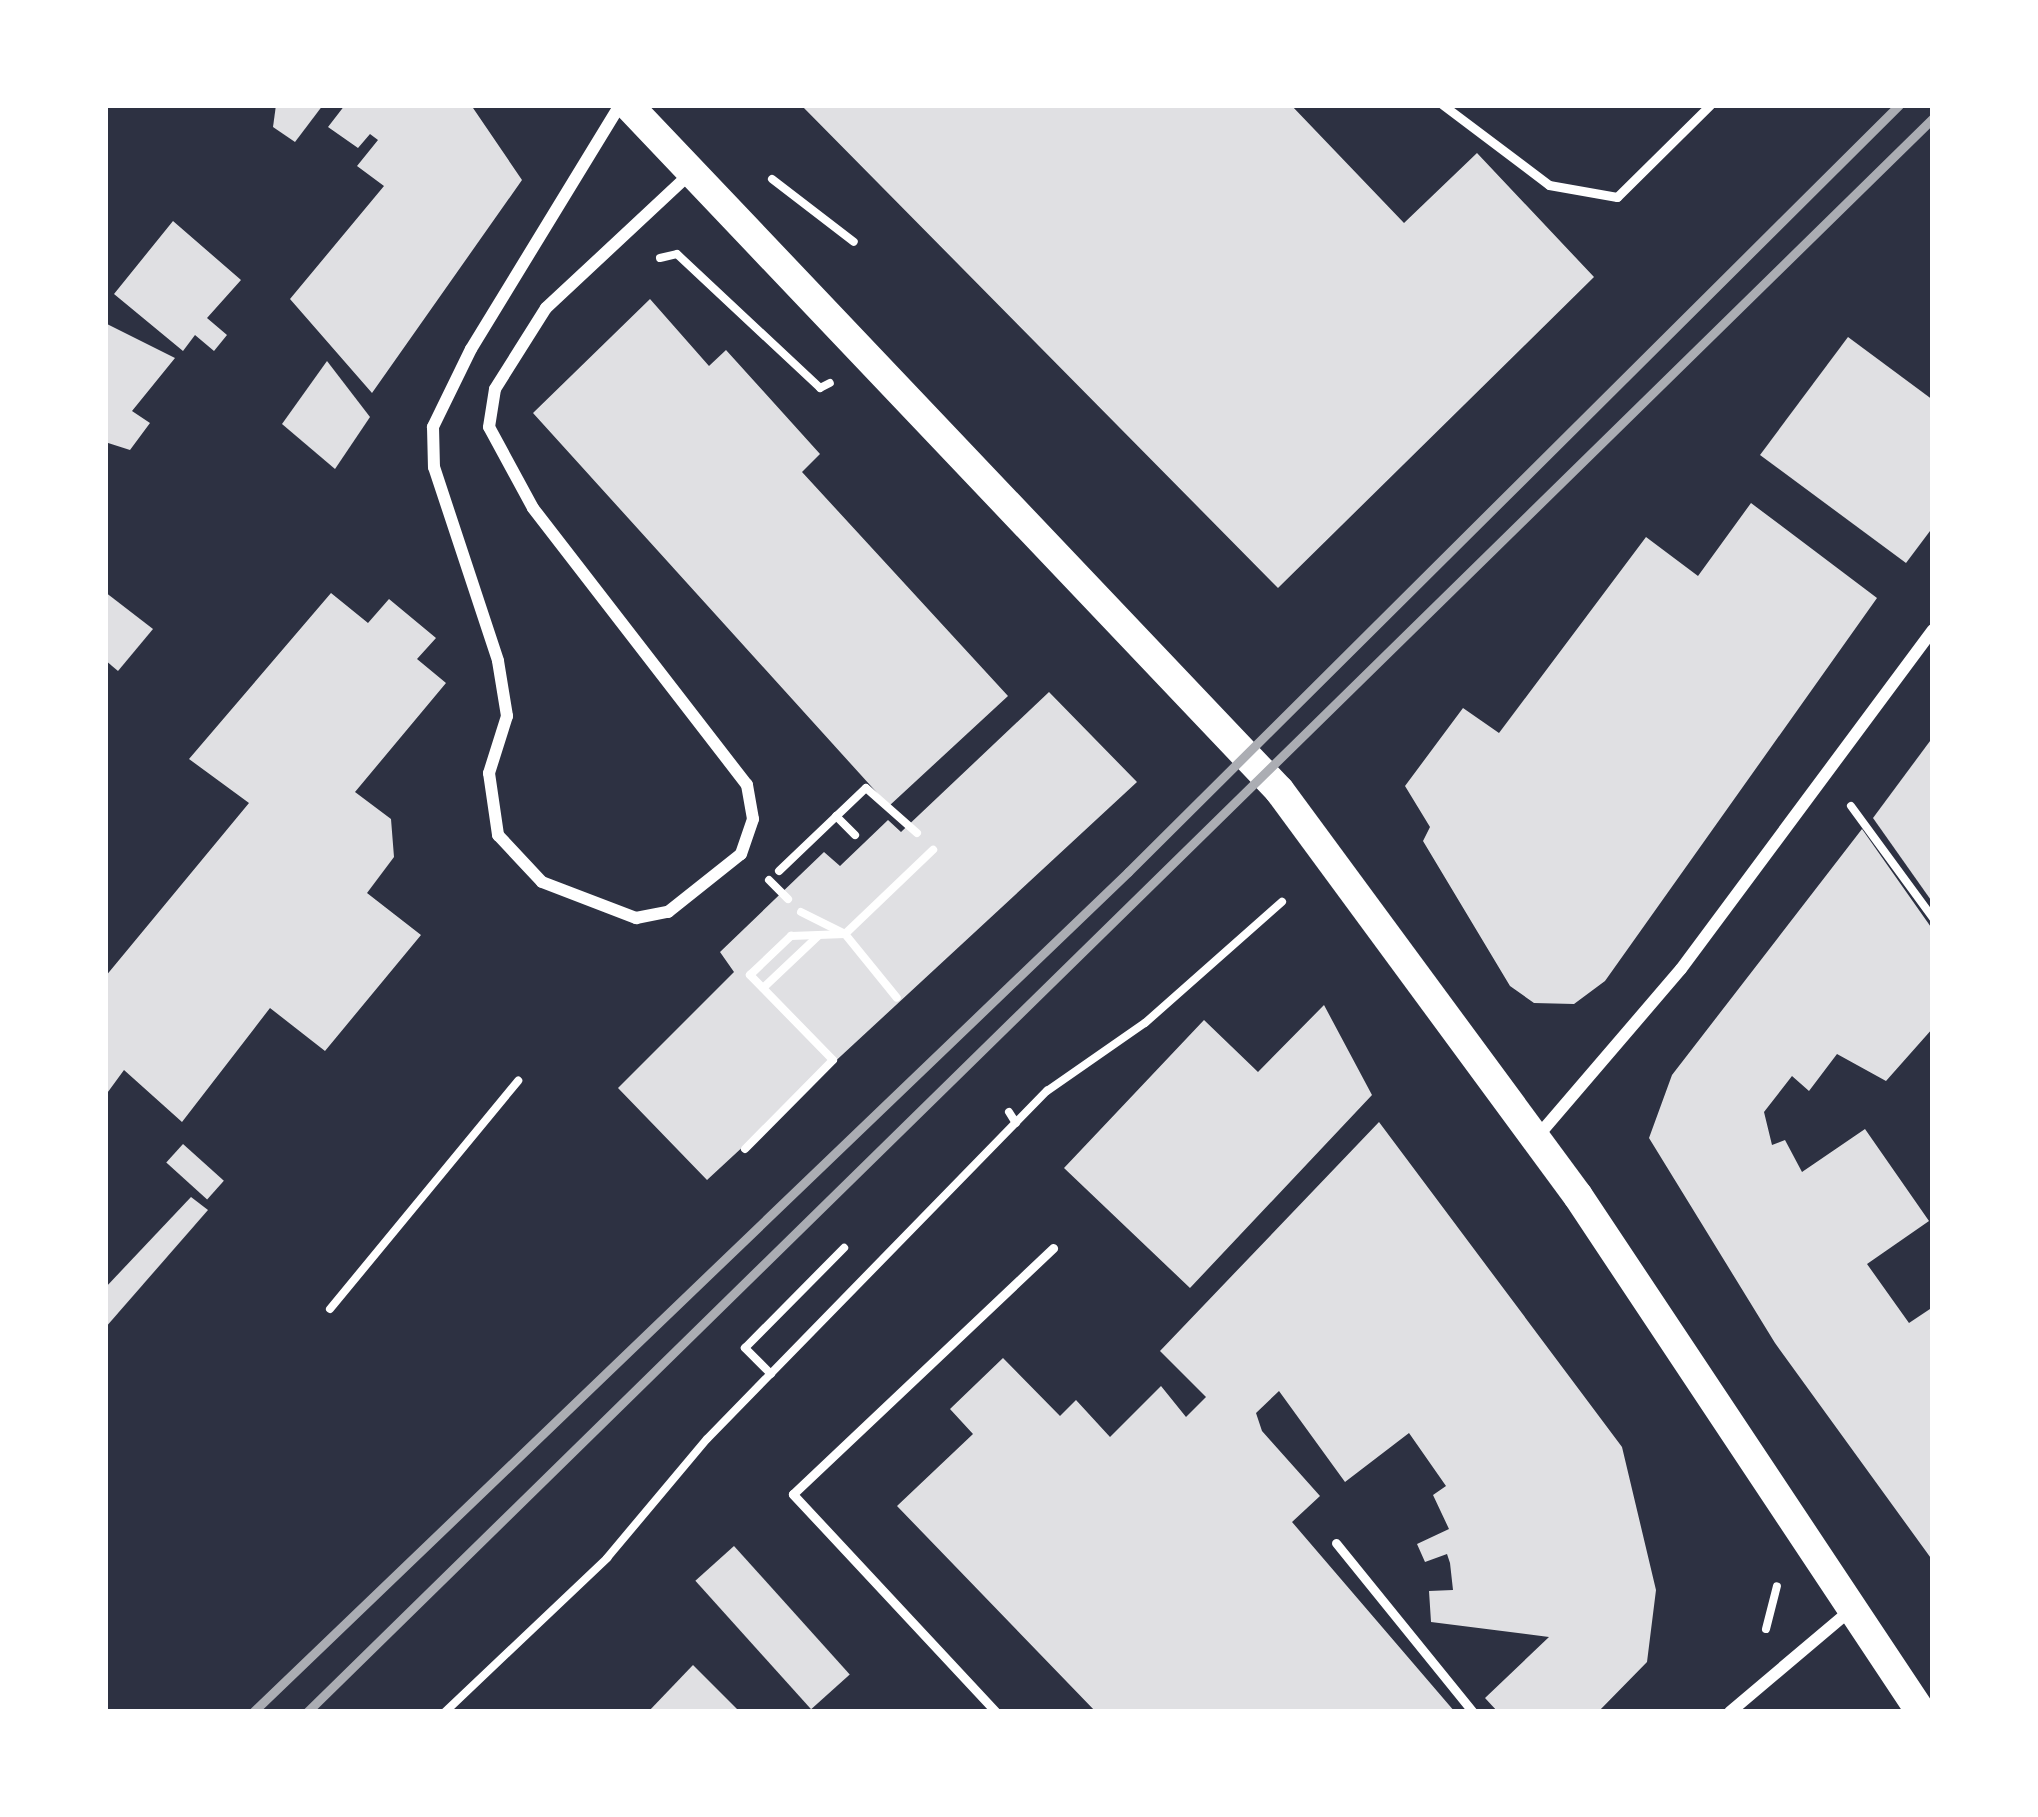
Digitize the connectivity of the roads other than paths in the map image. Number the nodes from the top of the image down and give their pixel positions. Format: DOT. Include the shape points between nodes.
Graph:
graph roads {
  1 [pos="624,105"];
  2 [pos="1444,105"];
  3 [pos="1710,105"];
  4 [pos="692,172"];
  5 [pos="1933,629"];
  6 [pos="1536,1138"];
  7 [pos="1053,1248"];
  8 [pos="1336,1543"];
  9 [pos="1853,1608"];
  10 [pos="996,1712"];
  11 [pos="1473,1712"];
  12 [pos="1730,1712"];
  13 [pos="1921,1712"];
  1 -- 4 [label="main road"];
  1 -- 4 [label="street" via="471,349 434,427 434,467 498,662 507,716 489,773 498,835 542,882 636,918 668,912 741,854 753,819 747,785 533,508 489,427 521,342 620,234"];
  2 -- 3 [label="lane" via="1549,185 1617,197"];
  4 -- 6 [label="main road" via="1279,790"];
  5 -- 6 [label="street" via="1681,969"];
  6 -- 9 [label="main road"];
  7 -- 10 [label="lane" via="793,1494"];
  8 -- 11 [label="lane"];
  9 -- 12 [label="street"];
  9 -- 13 [label="main road"];
}
